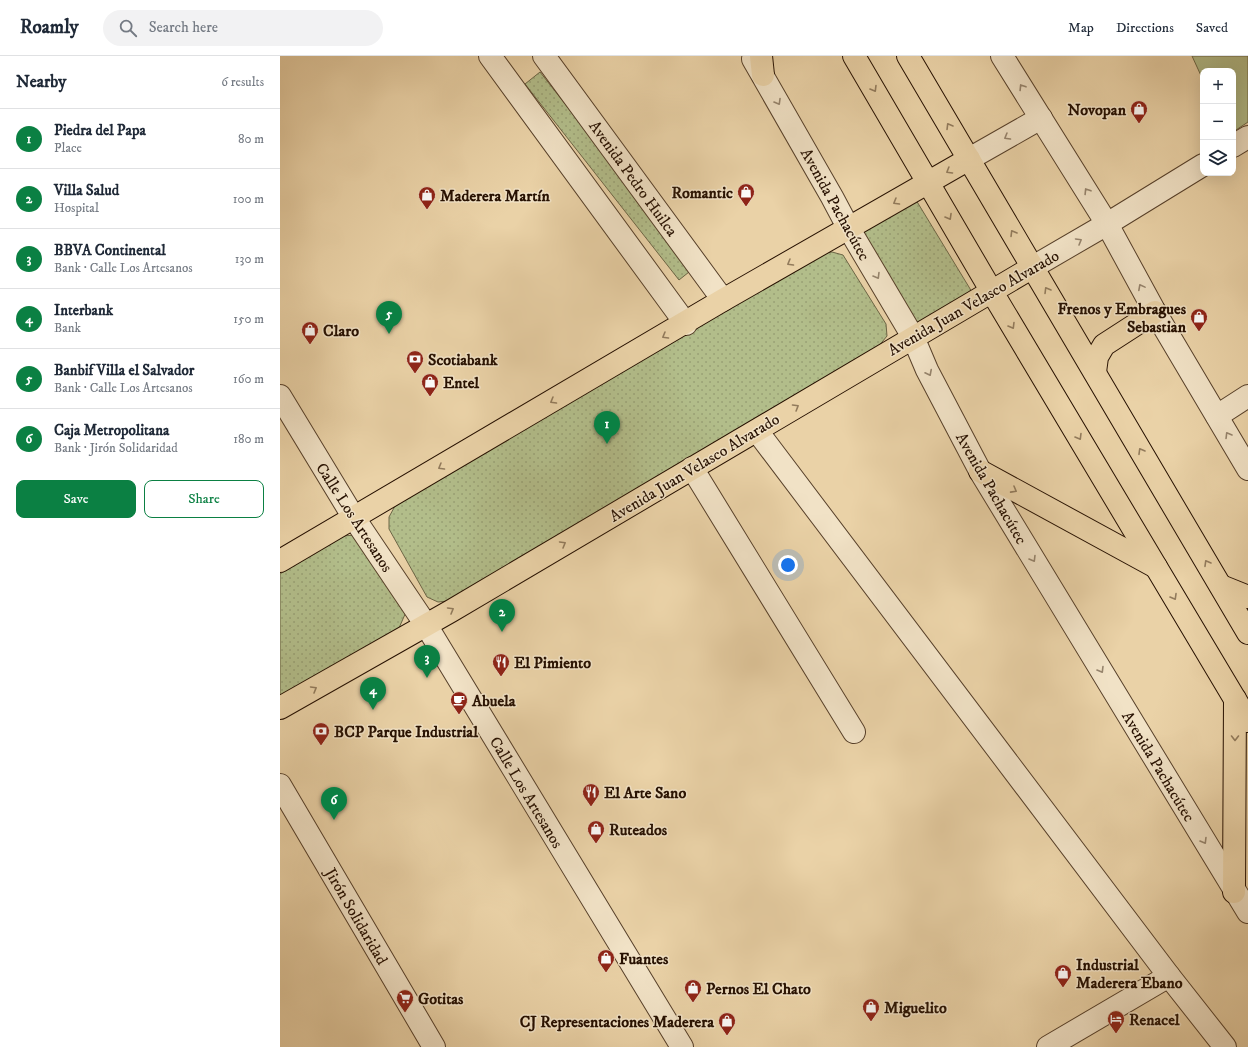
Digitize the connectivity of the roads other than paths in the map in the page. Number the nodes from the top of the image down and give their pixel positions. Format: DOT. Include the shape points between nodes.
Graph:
graph roads {
  1 [pos="490,56"];
  2 [pos="544,56"];
  3 [pos="751,56"];
  4 [pos="854,56"];
  5 [pos="908,56"];
  6 [pos="1002,56"];
  7 [pos="762,65"];
  8 [pos="1041,118"];
  9 [pos="1248,137"];
  10 [pos="1236,144"];
  11 [pos="969,159"];
  12 [pos="1200,167"];
  13 [pos="930,183"];
  14 [pos="1107,224"];
  15 [pos="849,229"];
  16 [pos="1033,267"];
  17 [pos="992,292"];
  18 [pos="724,300"];
  19 [pos="1155,312"];
  20 [pos="686,324"];
  21 [pos="913,337"];
  22 [pos="1095,372"];
  23 [pos="280,396"];
  24 [pos="1248,396"];
  25 [pos="1217,416"];
  26 [pos="757,430"];
  27 [pos="692,468"];
  28 [pos="1248,469"];
  29 [pos="980,471"];
  30 [pos="354,518"];
  31 [pos="280,561"];
  32 [pos="1157,567"];
  33 [pos="1221,586"];
  34 [pos="1248,598"];
  35 [pos="426,625"];
  36 [pos="1248,633"];
  37 [pos="1235,700"];
  38 [pos="280,708"];
  39 [pos="1248,721"];
  40 [pos="854,732"];
  41 [pos="280,786"];
  42 [pos="1234,892"];
  43 [pos="1248,912"];
  44 [pos="1169,976"];
  45 [pos="434,1047"];
  46 [pos="682,1047"];
  47 [pos="1048,1047"];
  48 [pos="1225,1047"];
  1 -- 20 [label="street"];
  2 -- 18 [label="street, Avenida Pedro Huilca"];
  3 -- 7 [label="street, Avenida Pachacútec"];
  4 -- 13 [label="main road, one-way"];
  11 -- 5 [label="main road, one-way"];
  8 -- 6 [label="street, one-way"];
  7 -- 15 [label="street, Avenida Pachacútec, one-way"];
  8 -- 11 [label="street, one-way"];
  14 -- 8 [label="street, one-way"];
  9 -- 10 [label="street"];
  11 -- 13 [label="main road, one-way"];
  16 -- 11 [label="main road, one-way"];
  12 -- 14 [label="street, Avenida Juan Velasco Alvarado"];
  13 -- 15 [label="main road, one-way"];
  13 -- 17 [label="main road, one-way"];
  16 -- 14 [label="street, Avenida Juan Velasco Alvarado, one-way"];
  19 -- 14 [label="street, one-way"];
  15 -- 18 [label="main road, one-way"];
  15 -- 21 [label="street, Avenida Pachacútec, one-way"];
  16 -- 17 [label="main road, Avenida Juan Velasco Alvarado"];
  22 -- 16 [label="main road, one-way"];
  17 -- 21 [label="main road, Avenida Juan Velasco Alvarado"];
  17 -- 32 [label="main road, one-way"];
  18 -- 20 [label="main road"];
  19 -- 22 [label="main road" via="1104,345 1097,357"];
  19 -- 25 [label="street"];
  20 -- 30 [label="main road, one-way"];
  26 -- 21 [label="main road, Avenida Juan Velasco Alvarado, one-way"];
  21 -- 29 [label="street, Avenida Pachacútec, one-way" via="927,370"];
  33 -- 22 [label="main road, one-way"];
  23 -- 30 [label="street, Calle Los Artesanos"];
  24 -- 25 [label="street"];
  28 -- 25 [label="street, one-way"];
  26 -- 27 [label="main road, Avenida Juan Velasco Alvarado"];
  26 -- 44 [label="street"];
  35 -- 27 [label="main road, Avenida Juan Velasco Alvarado, one-way"];
  27 -- 40 [label="street"];
  29 -- 32 [label="main road, one-way"];
  29 -- 42 [label="street, Avenida Pachacútec, one-way"];
  30 -- 31 [label="main road"];
  30 -- 35 [label="street, Calle Los Artesanos"];
  32 -- 37 [label="main road, one-way"];
  33 -- 34 [label="main road"];
  33 -- 36 [label="main road"];
  38 -- 35 [label="main road, Avenida Juan Velasco Alvarado, one-way"];
  35 -- 46 [label="street, Calle Los Artesanos"];
  37 -- 39 [label="main road"];
  37 -- 42 [label="main road, one-way"];
  41 -- 45 [label="street, Jirón Solidaridad"];
  42 -- 43 [label="street, Avenida Pachacútec"];
  44 -- 47 [label="street"];
  44 -- 48 [label="street"];
}
